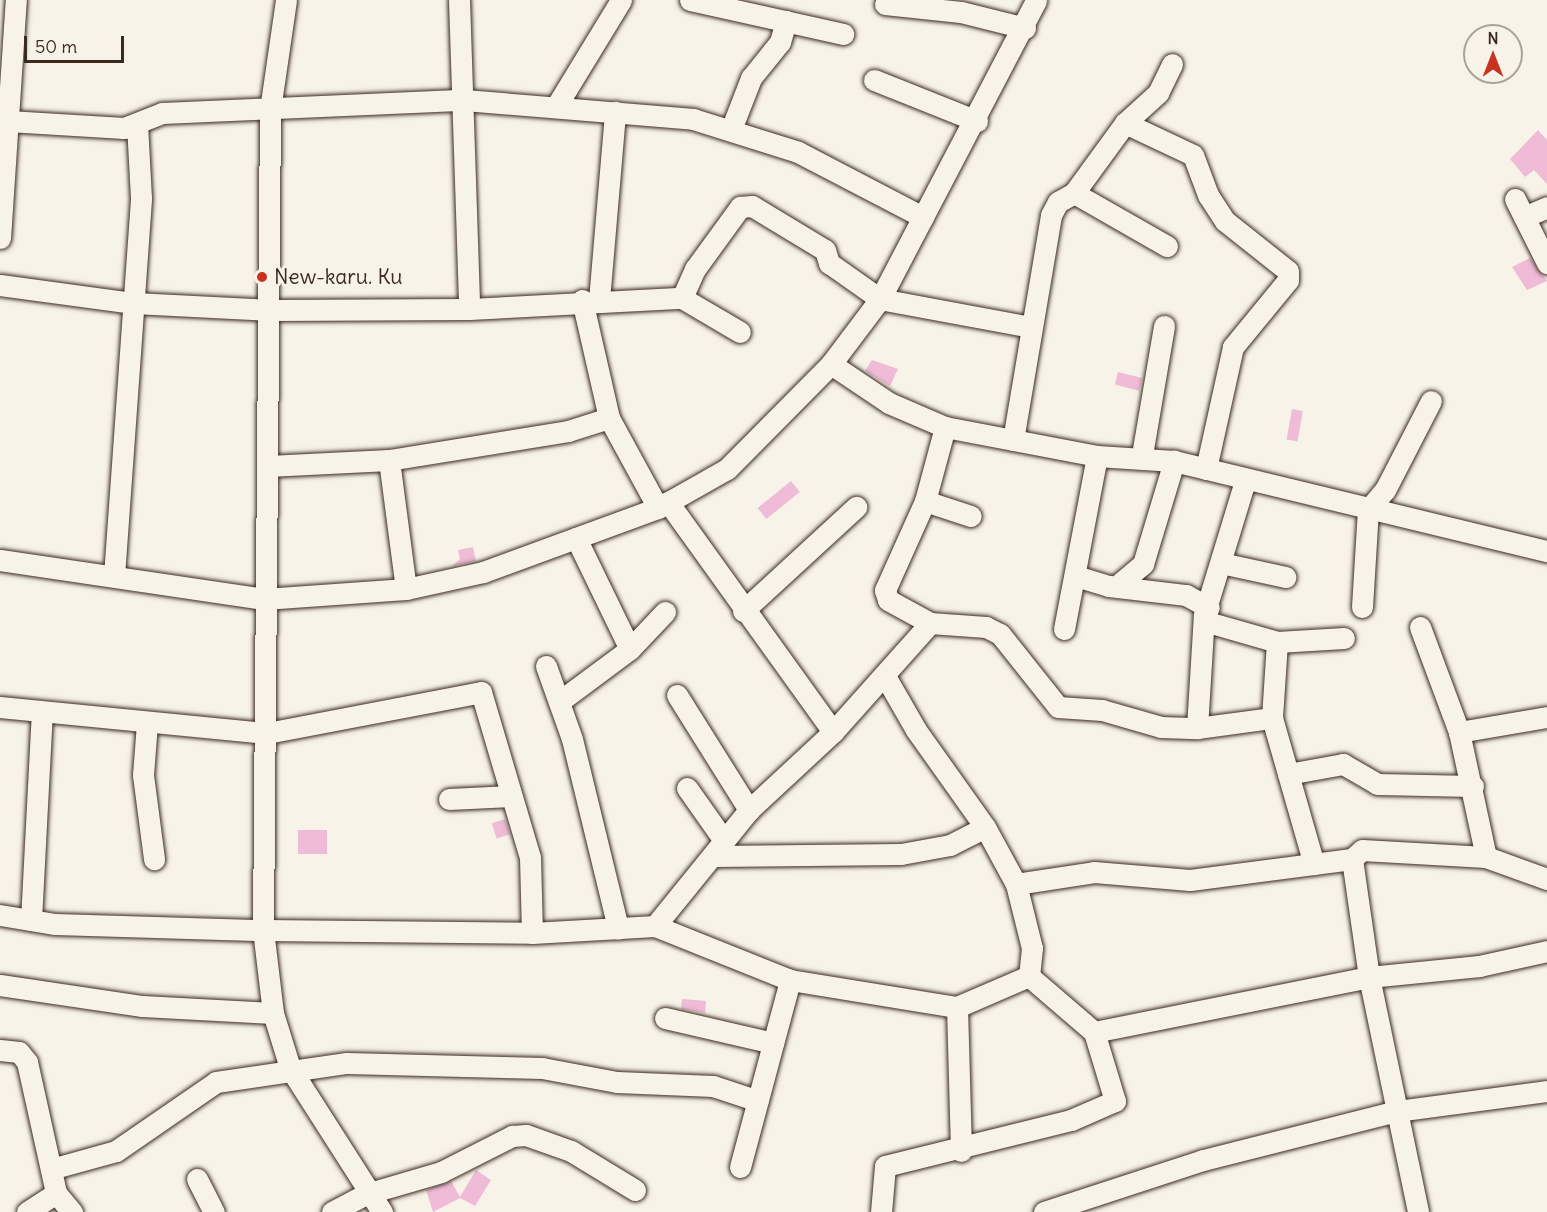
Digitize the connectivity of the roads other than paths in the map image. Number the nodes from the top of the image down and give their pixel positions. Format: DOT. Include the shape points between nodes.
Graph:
graph roads {
  1 [pos="16,0"];
  2 [pos="286,0"];
  3 [pos="459,0"];
  4 [pos="621,0"];
  5 [pos="690,0"];
  6 [pos="1036,0"];
  7 [pos="885,4"];
  8 [pos="786,21"];
  9 [pos="1024,28"];
  10 [pos="843,34"];
  11 [pos="7,43"];
  12 [pos="1172,64"];
  13 [pos="874,80"];
  14 [pos="464,100"];
  15 [pos="557,105"];
  16 [pos="270,110"];
  17 [pos="615,112"];
  18 [pos="8,121"];
  19 [pos="977,121"];
  20 [pos="137,123"];
  21 [pos="1125,123"];
  22 [pos="732,128"];
  23 [pos="2,178"];
  24 [pos="1074,192"];
  25 [pos="1547,207"];
  26 [pos="923,217"];
  27 [pos="0,238"];
  28 [pos="1167,246"];
  29 [pos="1547,263"];
  30 [pos="0,285"];
  31 [pos="682,298"];
  32 [pos="880,299"];
  33 [pos="591,300"];
  34 [pos="134,303"];
  35 [pos="469,309"];
  36 [pos="272,310"];
  37 [pos="1164,326"];
  38 [pos="1031,327"];
  39 [pos="740,332"];
  40 [pos="831,364"];
  41 [pos="1431,401"];
  42 [pos="609,418"];
  43 [pos="945,427"];
  44 [pos="1013,440"];
  45 [pos="1142,455"];
  46 [pos="1097,456"];
  47 [pos="389,460"];
  48 [pos="1174,461"];
  49 [pos="268,466"];
  50 [pos="1206,469"];
  51 [pos="1245,481"];
  52 [pos="925,501"];
  53 [pos="663,505"];
  54 [pos="856,507"];
  55 [pos="1368,510"];
  56 [pos="971,516"];
  57 [pos="576,538"];
  58 [pos="1547,551"];
  59 [pos="0,560"];
  60 [pos="1221,563"];
  61 [pos="114,576"];
  62 [pos="1076,576"];
  63 [pos="1286,577"];
  64 [pos="1130,582"];
  65 [pos="406,589"];
  66 [pos="264,598"];
  67 [pos="1362,607"];
  68 [pos="665,612"];
  69 [pos="743,612"];
  70 [pos="1206,614"];
  71 [pos="930,623"];
  72 [pos="1420,627"];
  73 [pos="1064,629"];
  74 [pos="1344,638"];
  75 [pos="1278,642"];
  76 [pos="630,649"];
  77 [pos="546,666"];
  78 [pos="885,676"];
  79 [pos="677,695"];
  80 [pos="560,701"];
  81 [pos="0,706"];
  82 [pos="42,712"];
  83 [pos="1547,717"];
  84 [pos="1272,718"];
  85 [pos="147,723"];
  86 [pos="1197,728"];
  87 [pos="833,732"];
  88 [pos="1459,732"];
  89 [pos="267,733"];
  90 [pos="1288,774"];
  91 [pos="1473,786"];
  92 [pos="687,788"];
  93 [pos="511,796"];
  94 [pos="449,799"];
  95 [pos="749,810"];
  96 [pos="985,826"];
  97 [pos="718,848"];
  98 [pos="1485,857"];
  99 [pos="154,859"];
  100 [pos="1352,859"];
  101 [pos="1314,864"];
  102 [pos="1547,879"];
  103 [pos="1016,884"];
  104 [pos="0,915"];
  105 [pos="31,920"];
  106 [pos="655,926"];
  107 [pos="618,928"];
  108 [pos="263,930"];
  109 [pos="532,933"];
  110 [pos="1547,951"];
  111 [pos="1029,976"];
  112 [pos="1369,976"];
  113 [pos="790,980"];
  114 [pos="0,985"];
  115 [pos="957,1007"];
  116 [pos="273,1013"];
  117 [pos="665,1018"];
  118 [pos="1094,1032"];
  119 [pos="773,1043"];
  120 [pos="0,1050"];
  121 [pos="290,1068"];
  122 [pos="1547,1091"];
  123 [pos="758,1101"];
  124 [pos="1397,1111"];
  125 [pos="961,1150"];
  126 [pos="740,1167"];
  127 [pos="51,1169"];
  128 [pos="197,1179"];
  129 [pos="634,1190"];
  130 [pos="56,1193"];
  131 [pos="366,1194"];
  132 [pos="27,1212"];
  133 [pos="72,1212"];
  134 [pos="214,1212"];
  135 [pos="332,1212"];
  136 [pos="382,1212"];
  137 [pos="881,1212"];
  138 [pos="1044,1212"];
  139 [pos="1418,1212"];
  1 -- 11 [label="street"];
  2 -- 16 [label="street"];
  3 -- 14 [label="street"];
  4 -- 15 [label="street"];
  5 -- 8 [label="street"];
  6 -- 9 [label="street"];
  7 -- 9 [label="street" via="962,12"];
  8 -- 10 [label="street"];
  8 -- 22 [label="street" via="780,42 751,78"];
  9 -- 19 [label="street"];
  11 -- 18 [label="street"];
  12 -- 21 [label="street" via="1158,93"];
  13 -- 19 [label="street"];
  14 -- 15 [label="street"];
  14 -- 16 [label="street"];
  14 -- 35 [label="street"];
  15 -- 17 [label="street"];
  16 -- 20 [label="street" via="162,113"];
  16 -- 36 [label="street"];
  17 -- 22 [label="street"];
  17 -- 33 [label="street"];
  18 -- 20 [label="street" via="124,128"];
  18 -- 23 [label="street"];
  19 -- 26 [label="street"];
  20 -- 34 [label="street" via="141,198"];
  21 -- 24 [label="street"];
  21 -- 50 [label="street" via="1193,154 1208,195 1225,221 1288,272 1288,280 1233,347"];
  22 -- 26 [label="street" via="798,152"];
  23 -- 27 [label="street"];
  24 -- 28 [label="street"];
  24 -- 38 [label="street" via="1058,202 1051,215"];
  25 -- 29 [label="street" via="1520,208"];
  26 -- 32 [label="street"];
  30 -- 34 [label="street"];
  31 -- 32 [label="street" via="695,269 746,206 825,250 830,263"];
  31 -- 33 [label="street"];
  31 -- 39 [label="street"];
  32 -- 38 [label="street"];
  32 -- 40 [label="street"];
  33 -- 35 [label="street"];
  33 -- 42 [label="street"];
  34 -- 36 [label="street"];
  34 -- 61 [label="street"];
  35 -- 36 [label="street"];
  36 -- 49 [label="street"];
  37 -- 45 [label="street"];
  38 -- 44 [label="street"];
  40 -- 43 [label="street" via="890,403"];
  40 -- 53 [label="street" via="727,469"];
  41 -- 55 [label="street" via="1385,490"];
  42 -- 47 [label="street" via="568,431"];
  42 -- 53 [label="street"];
  43 -- 44 [label="street"];
  43 -- 52 [label="street"];
  44 -- 46 [label="street"];
  45 -- 46 [label="street"];
  45 -- 48 [label="street"];
  46 -- 62 [label="street"];
  47 -- 49 [label="street"];
  47 -- 65 [label="street"];
  48 -- 50 [label="street"];
  48 -- 64 [label="street"];
  49 -- 66 [label="street"];
  50 -- 51 [label="street"];
  51 -- 55 [label="street"];
  51 -- 60 [label="street"];
  52 -- 56 [label="street"];
  52 -- 71 [label="street" via="885,590 888,600"];
  53 -- 57 [label="street"];
  53 -- 69 [label="street"];
  54 -- 69 [label="street"];
  55 -- 58 [label="street"];
  55 -- 67 [label="street"];
  57 -- 65 [label="street" via="483,572"];
  57 -- 76 [label="street"];
  59 -- 61 [label="street"];
  60 -- 63 [label="street"];
  60 -- 70 [label="street"];
  61 -- 66 [label="street"];
  62 -- 64 [label="street"];
  62 -- 73 [label="street"];
  64 -- 70 [label="street" via="1186,595"];
  65 -- 66 [label="street"];
  66 -- 89 [label="street"];
  68 -- 76 [label="street"];
  69 -- 87 [label="street"];
  70 -- 75 [label="street"];
  70 -- 86 [label="street"];
  71 -- 78 [label="street"];
  71 -- 86 [label="street" via="986,627 1000,634 1058,707"];
  72 -- 88 [label="street"];
  74 -- 75 [label="street"];
  75 -- 84 [label="street"];
  76 -- 80 [label="street"];
  77 -- 80 [label="street"];
  78 -- 87 [label="street"];
  78 -- 96 [label="street" via="916,730"];
  79 -- 95 [label="street"];
  80 -- 107 [label="street"];
  81 -- 82 [label="street"];
  82 -- 85 [label="street"];
  82 -- 105 [label="street"];
  83 -- 88 [label="street"];
  84 -- 86 [label="street"];
  84 -- 90 [label="street"];
  85 -- 89 [label="street"];
  85 -- 99 [label="street" via="143,775"];
  87 -- 95 [label="street"];
  88 -- 91 [label="street"];
  89 -- 93 [label="street" via="481,692"];
  89 -- 108 [label="street"];
  90 -- 91 [label="street" via="1343,764 1377,784"];
  90 -- 101 [label="street"];
  91 -- 98 [label="street"];
  92 -- 97 [label="street"];
  93 -- 94 [label="street"];
  93 -- 109 [label="street" via="530,857"];
  95 -- 97 [label="street"];
  96 -- 97 [label="street" via="950,845 901,854"];
  96 -- 103 [label="street"];
  97 -- 106 [label="street"];
  98 -- 100 [label="street" via="1362,850"];
  98 -- 102 [label="street"];
  100 -- 101 [label="street"];
  100 -- 112 [label="street"];
  101 -- 103 [label="street" via="1190,880 1094,872"];
  103 -- 111 [label="street" via="1032,948"];
  104 -- 105 [label="street"];
  105 -- 108 [label="street"];
  106 -- 107 [label="street"];
  106 -- 113 [label="street"];
  107 -- 109 [label="street"];
  108 -- 109 [label="street"];
  108 -- 116 [label="street"];
  110 -- 112 [label="street" via="1479,966"];
  111 -- 115 [label="street"];
  111 -- 118 [label="street"];
  112 -- 118 [label="street"];
  112 -- 124 [label="street"];
  113 -- 115 [label="street"];
  113 -- 119 [label="street"];
  114 -- 116 [label="street" via="142,1006"];
  115 -- 125 [label="street"];
  116 -- 121 [label="street"];
  117 -- 119 [label="street"];
  118 -- 125 [label="street" via="1115,1101 1071,1120"];
  119 -- 123 [label="street"];
  120 -- 127 [label="street" via="19,1052 27,1062"];
  121 -- 123 [label="street" via="347,1063 542,1068 617,1082 713,1086"];
  121 -- 127 [label="street" via="216,1082 116,1151"];
  121 -- 131 [label="street"];
  122 -- 124 [label="street"];
  123 -- 126 [label="street"];
  124 -- 138 [label="street" via="1203,1160"];
  124 -- 139 [label="street"];
  125 -- 137 [label="street" via="885,1166"];
  127 -- 130 [label="street"];
  128 -- 134 [label="street"];
  129 -- 131 [label="street" via="571,1151 526,1135 512,1136 441,1172"];
  130 -- 132 [label="street"];
  130 -- 133 [label="street"];
  131 -- 135 [label="street"];
  131 -- 136 [label="street"];
}
